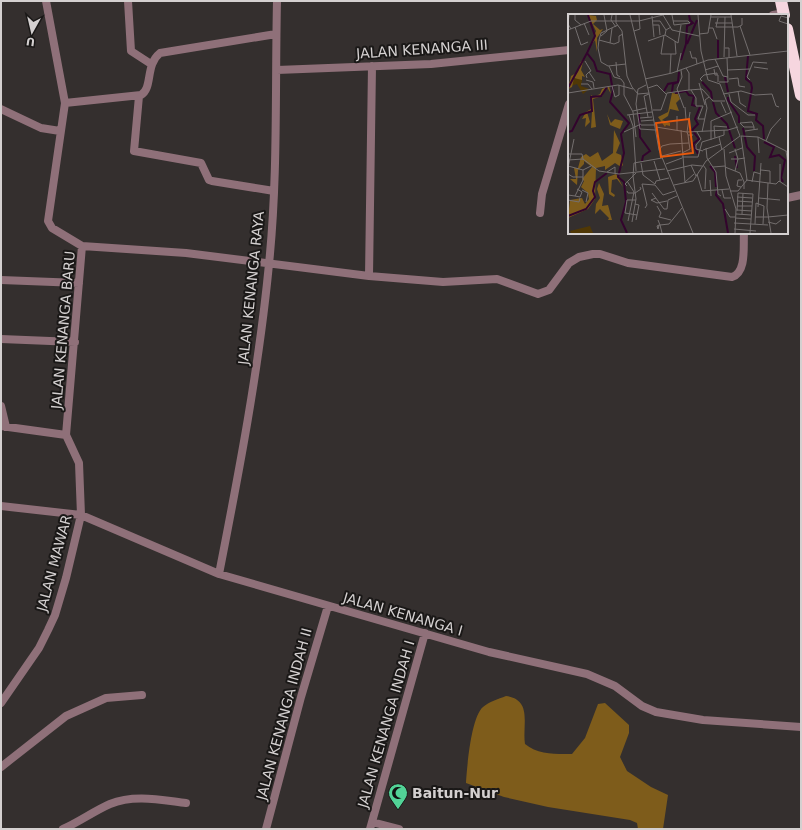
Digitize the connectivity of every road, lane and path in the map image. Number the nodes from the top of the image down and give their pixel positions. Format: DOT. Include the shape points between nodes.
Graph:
graph roads {
  1 [pos="46,1"];
  2 [pos="128,1"];
  3 [pos="277,1"];
  4 [pos="781,1"];
  5 [pos="780,14"];
  6 [pos="276,34"];
  7 [pos="788,34"];
  8 [pos="568,50"];
  9 [pos="151,64"];
  10 [pos="372,66"];
  11 [pos="277,70"];
  12 [pos="801,95"];
  13 [pos="139,96"];
  14 [pos="65,103"];
  15 [pos="568,107"];
  16 [pos="1,109"];
  17 [pos="60,131"];
  18 [pos="274,191"];
  19 [pos="801,195"];
  20 [pos="788,198"];
  21 [pos="540,213"];
  22 [pos="744,234"];
  23 [pos="82,246"];
  24 [pos="269,264"];
  25 [pos="369,276"];
  26 [pos="1,280"];
  27 [pos="79,283"];
  28 [pos="1,339"];
  29 [pos="75,342"];
  30 [pos="1,406"];
  31 [pos="4,426"];
  32 [pos="66,435"];
  33 [pos="1,506"];
  34 [pos="81,515"];
  35 [pos="219,574"];
  36 [pos="328,606"];
  37 [pos="425,633"];
  38 [pos="142,695"];
  39 [pos="1,703"];
  40 [pos="801,727"];
  41 [pos="1,767"];
  42 [pos="186,803"];
  43 [pos="76,826"];
  44 [pos="371,826"];
  45 [pos="63,829"];
  46 [pos="266,829"];
  47 [pos="400,829"];
  1 -- 14 [label="street"];
  2 -- 9 [label="street" via="132,51"];
  3 -- 6 [label="street, JALAN KENANGA RAYA"];
  4 -- 5 [label="highway"];
  6 -- 9 [label="street" via="160,53"];
  6 -- 11 [label="street, JALAN KENANGA RAYA"];
  7 -- 12 [label="highway"];
  8 -- 10 [label="street, JALAN KENANGA III" via="431,64"];
  9 -- 13 [label="street" via="146,91"];
  10 -- 11 [label="street, JALAN KENANGA III"];
  10 -- 25 [label="street"];
  11 -- 18 [label="street, JALAN KENANGA RAYA"];
  13 -- 14 [label="street"];
  13 -- 18 [label="street" via="134,151 201,163 209,180 212,181"];
  14 -- 17 [label="street"];
  15 -- 21 [label="street" via="542,194"];
  16 -- 17 [label="street" via="41,128"];
  17 -- 23 [label="street" via="48,224"];
  18 -- 24 [label="street, JALAN KENANGA RAYA"];
  19 -- 20 [label="street"];
  22 -- 25 [label="street, JALAN KENANGA BARU" via="742,268 732,277 628,263 600,254 579,257 569,263 548,290 538,294 497,279 443,282"];
  23 -- 24 [label="street, JALAN KENANGA BARU" via="186,253"];
  23 -- 27 [label="street, JALAN KENANGA BARU"];
  24 -- 25 [label="street, JALAN KENANGA BARU"];
  24 -- 35 [label="street, JALAN KENANGA RAYA" via="255,376"];
  26 -- 27 [label="street"];
  27 -- 29 [label="street, JALAN KENANGA BARU"];
  28 -- 29 [label="street"];
  29 -- 32 [label="street, JALAN KENANGA BARU"];
  30 -- 31 [label="street"];
  31 -- 32 [label="street"];
  32 -- 34 [label="street, JALAN MAWAR" via="79,463"];
  33 -- 34 [label="street, JALAN KENANGA I"];
  34 -- 35 [label="street, JALAN KENANGA I"];
  34 -- 39 [label="street, JALAN MAWAR" via="55,615 39,648"];
  35 -- 36 [label="street, JALAN KENANGA I"];
  36 -- 37 [label="street, JALAN KENANGA I"];
  36 -- 46 [label="street, JALAN KENANGA INDAH II"];
  37 -- 40 [label="street, JALAN KENANGA I" via="531,662 587,674 615,686 642,706 663,714 703,720"];
  37 -- 44 [label="street, JALAN KENANGA INDAH I"];
  38 -- 41 [label="street" via="106,698 66,716"];
  42 -- 43 [label="street" via="153,799 122,801 110,804"];
  43 -- 45 [label="street"];
  44 -- 47 [label="street, JALAN KENANGA INDAH I"];
}
